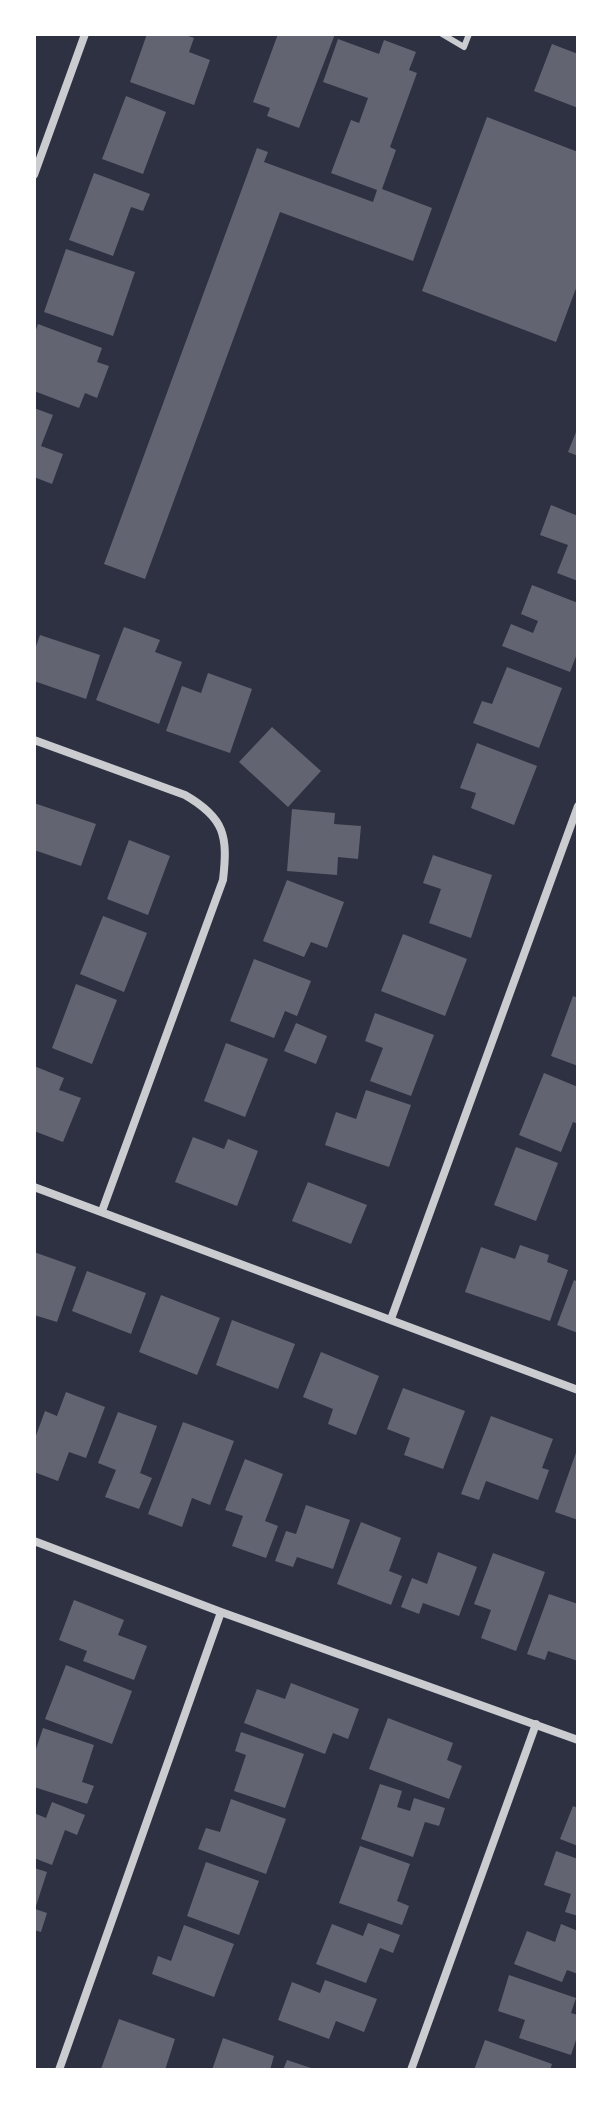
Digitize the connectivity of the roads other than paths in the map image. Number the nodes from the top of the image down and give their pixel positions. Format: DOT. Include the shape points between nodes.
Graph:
graph roads {
  1 [pos="85,34"];
  2 [pos="442,34"];
  3 [pos="469,34"];
  4 [pos="34,175"];
  5 [pos="34,740"];
  6 [pos="578,806"];
  7 [pos="34,1187"];
  8 [pos="102,1211"];
  9 [pos="391,1319"];
  10 [pos="578,1390"];
  11 [pos="34,1541"];
  12 [pos="221,1612"];
  13 [pos="536,1724"];
  14 [pos="578,1740"];
  15 [pos="59,2070"];
  16 [pos="411,2070"];
  1 -- 4 [label="street"];
  2 -- 3 [label="lane" via="464,47"];
  5 -- 8 [label="street" via="185,795 207,808 220,827 226,851 223,880"];
  6 -- 9 [label="street"];
  7 -- 8 [label="street"];
  8 -- 9 [label="street"];
  9 -- 10 [label="street"];
  11 -- 12 [label="street"];
  12 -- 13 [label="street"];
  12 -- 15 [label="street"];
  13 -- 14 [label="street"];
  13 -- 16 [label="street"];
}
